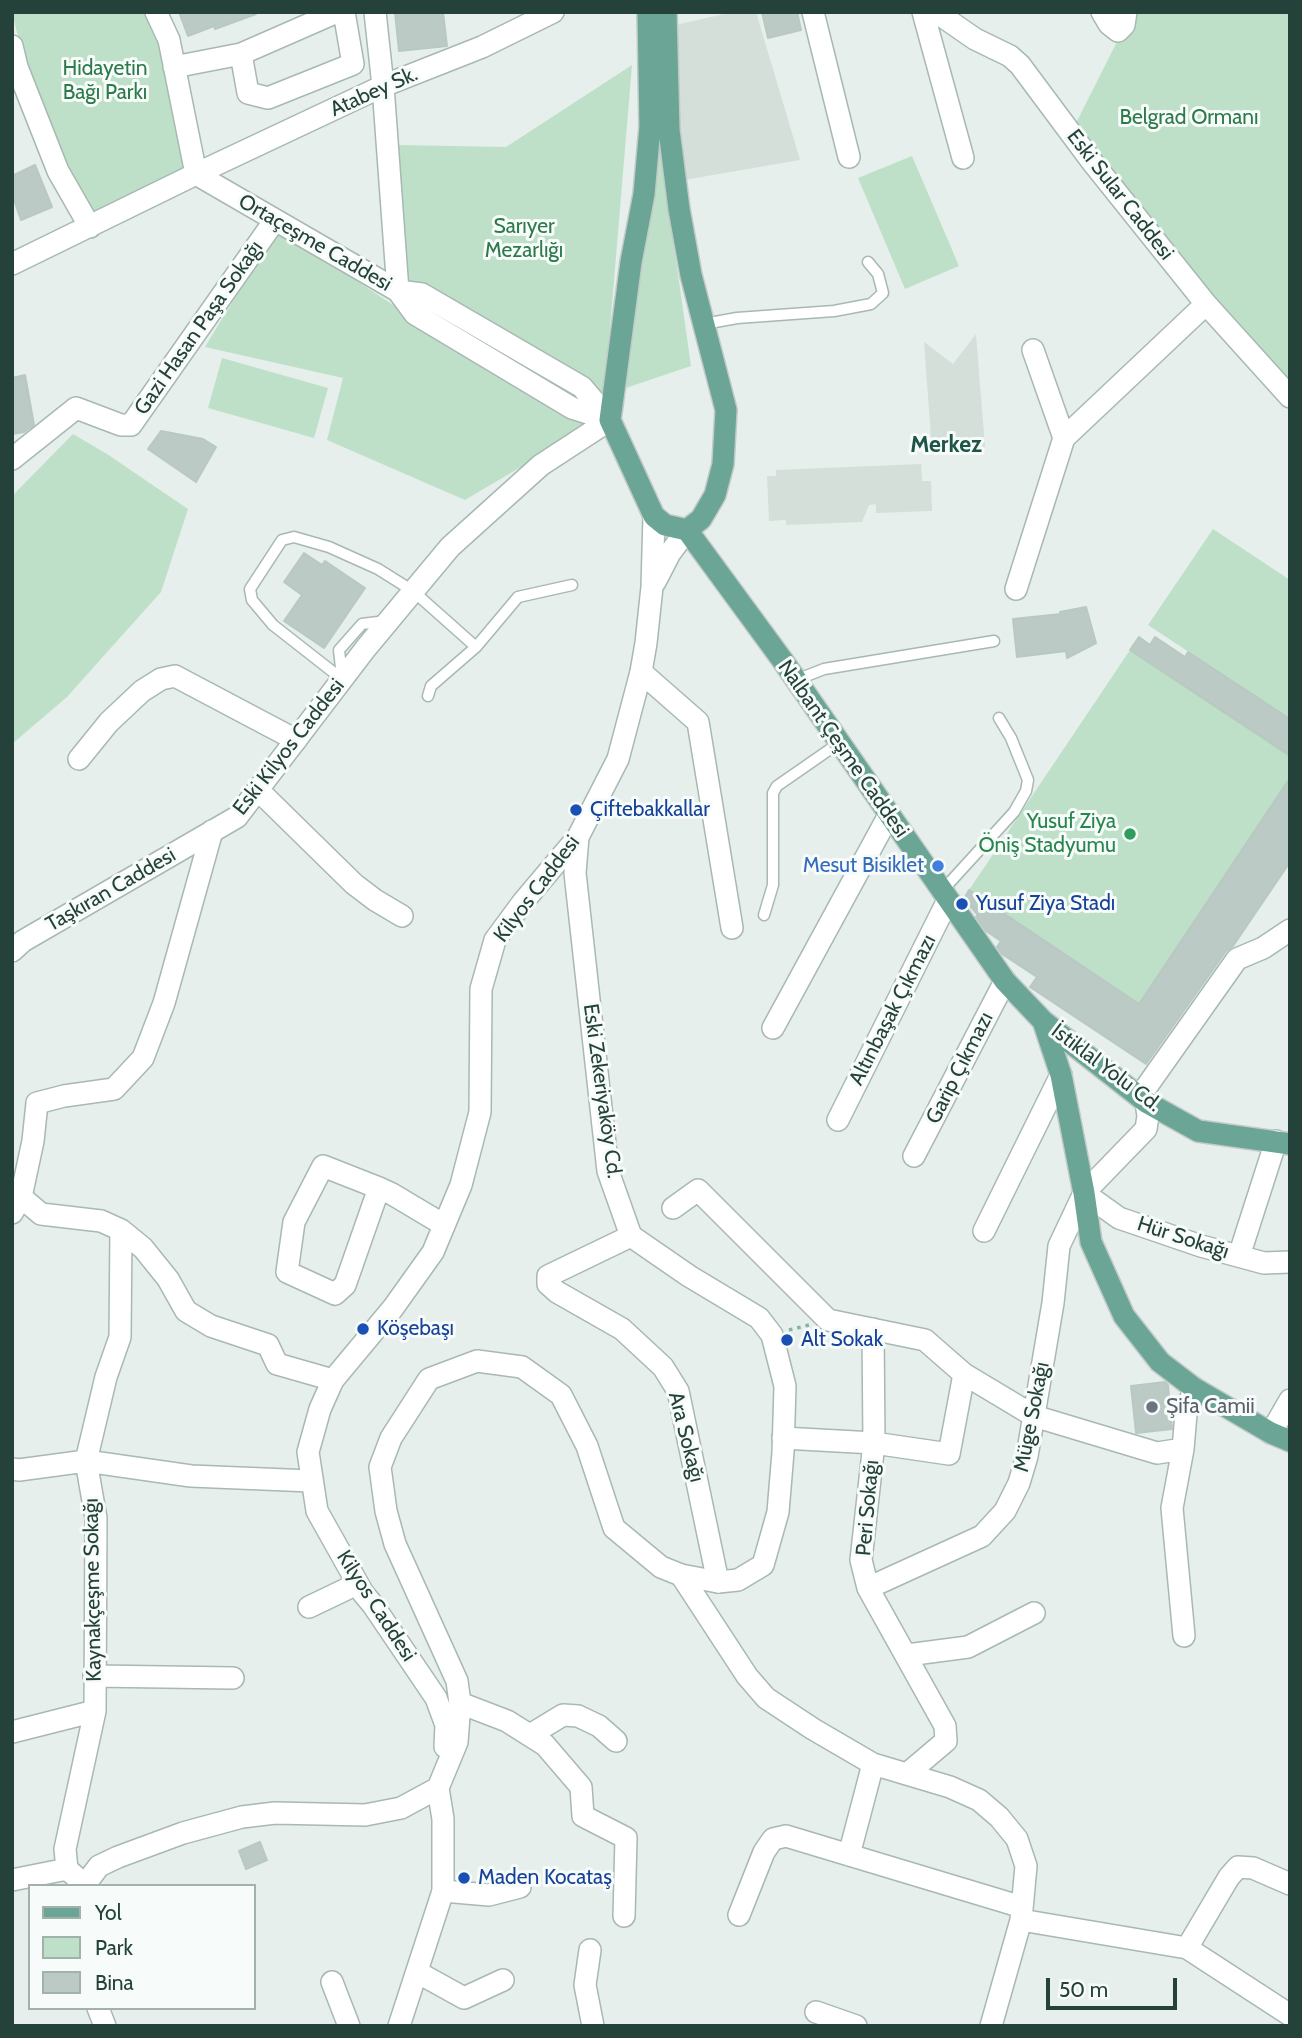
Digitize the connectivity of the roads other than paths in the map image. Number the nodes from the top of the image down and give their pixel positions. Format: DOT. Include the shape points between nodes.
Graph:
graph roads {
  1 [pos="156,12"];
  2 [pos="337,12"];
  3 [pos="344,12"];
  4 [pos="375,12"];
  5 [pos="553,12"];
  6 [pos="648,12"];
  7 [pos="666,12"];
  8 [pos="813,12"];
  9 [pos="923,12"];
  10 [pos="936,12"];
  11 [pos="1102,12"];
  12 [pos="1126,12"];
  13 [pos="12,46"];
  14 [pos="241,54"];
  15 [pos="174,67"];
  16 [pos="383,86"];
  17 [pos="849,157"];
  18 [pos="963,158"];
  19 [pos="195,174"];
  20 [pos="644,194"];
  21 [pos="679,209"];
  22 [pos="275,220"];
  23 [pos="90,227"];
  24 [pos="868,262"];
  25 [pos="12,264"];
  26 [pos="398,291"];
  27 [pos="1206,304"];
  28 [pos="704,324"];
  29 [pos="1033,350"];
  30 [pos="1290,397"];
  31 [pos="610,420"];
  32 [pos="1063,438"];
  33 [pos="12,459"];
  34 [pos="654,516"];
  35 [pos="687,530"];
  36 [pos="572,585"];
  37 [pos="652,587"];
  38 [pos="1016,589"];
  39 [pos="413,591"];
  40 [pos="994,641"];
  41 [pos="476,647"];
  42 [pos="641,672"];
  43 [pos="342,679"];
  44 [pos="796,680"];
  45 [pos="428,696"];
  46 [pos="999,719"];
  47 [pos="296,740"];
  48 [pos="839,743"];
  49 [pos="79,759"];
  50 [pos="258,790"];
  51 [pos="889,815"];
  52 [pos="212,831"];
  53 [pos="579,837"];
  54 [pos="945,896"];
  55 [pos="764,915"];
  56 [pos="402,916"];
  57 [pos="732,928"];
  58 [pos="1290,930"];
  59 [pos="12,951"];
  60 [pos="1005,981"];
  61 [pos="1042,1021"];
  62 [pos="773,1028"];
  63 [pos="1104,1068"];
  64 [pos="1060,1075"];
  65 [pos="1143,1099"];
  66 [pos="838,1120"];
  67 [pos="1283,1142"];
  68 [pos="914,1156"];
  69 [pos="379,1188"];
  70 [pos="1084,1193"];
  71 [pos="17,1205"];
  72 [pos="673,1208"];
  73 [pos="444,1225"];
  74 [pos="121,1230"];
  75 [pos="984,1231"];
  76 [pos="631,1236"];
  77 [pos="1091,1242"];
  78 [pos="1059,1246"];
  79 [pos="1239,1256"];
  80 [pos="1290,1262"];
  81 [pos="873,1329"];
  82 [pos="964,1374"];
  83 [pos="333,1380"];
  84 [pos="1194,1388"];
  85 [pos="1290,1400"];
  86 [pos="1034,1416"];
  87 [pos="1281,1437"];
  88 [pos="783,1438"];
  89 [pos="874,1443"];
  90 [pos="1183,1449"];
  91 [pos="86,1461"];
  92 [pos="12,1469"];
  93 [pos="311,1481"];
  94 [pos="681,1575"];
  95 [pos="718,1582"];
  96 [pos="357,1584"];
  97 [pos="868,1588"];
  98 [pos="309,1607"];
  99 [pos="1034,1613"];
  100 [pos="1184,1636"];
  101 [pos="907,1655"];
  102 [pos="94,1676"];
  103 [pos="233,1678"];
  104 [pos="460,1703"];
  105 [pos="95,1711"];
  106 [pos="12,1732"];
  107 [pos="530,1735"];
  108 [pos="616,1741"];
  109 [pos="873,1764"];
  110 [pos="447,1766"];
  111 [pos="906,1774"];
  112 [pos="438,1788"];
  113 [pos="849,1854"];
  114 [pos="67,1869"];
  115 [pos="12,1880"];
  116 [pos="83,1884"];
  117 [pos="85,1884"];
  118 [pos="1290,1884"];
  119 [pos="520,1887"];
  120 [pos="443,1891"];
  121 [pos="1022,1913"];
  122 [pos="739,1915"];
  123 [pos="624,1916"];
  124 [pos="1187,1948"];
  125 [pos="590,1950"];
  126 [pos="417,1972"];
  127 [pos="503,1980"];
  128 [pos="332,1982"];
  129 [pos="98,2010"];
  130 [pos="816,2012"];
  131 [pos="1290,2015"];
  132 [pos="343,2025"];
  133 [pos="105,2026"];
  134 [pos="399,2026"];
  135 [pos="593,2026"];
  136 [pos="856,2026"];
  137 [pos="991,2026"];
  1 -- 15 [label="street" via="169,40"];
  2 -- 14 [label="street"];
  3 -- 14 [label="street" via="353,64 268,98 248,93"];
  4 -- 16 [label="street"];
  5 -- 16 [label="street, Atabey Sk." via="482,47"];
  6 -- 20 [label="main road" via="650,128"];
  7 -- 21 [label="main road" via="669,130"];
  8 -- 17 [label="street"];
  9 -- 18 [label="street"];
  10 -- 27 [label="street, Eski Sular Caddesi" via="1020,65"];
  11 -- 12 [label="street" via="1118,31"];
  13 -- 23 [label="street" via="58,171"];
  14 -- 15 [label="street"];
  15 -- 19 [label="street"];
  16 -- 19 [label="street, Atabey Sk."];
  16 -- 26 [label="street"];
  19 -- 22 [label="street, Ortaçeşme Caddesi"];
  19 -- 23 [label="street, Atabey Sk."];
  20 -- 21 [label="main road" via="658,191"];
  20 -- 31 [label="main road"];
  21 -- 28 [label="main road"];
  22 -- 26 [label="street, Ortaçeşme Caddesi"];
  22 -- 33 [label="street, Gazi Hasan Paşa Sokağı" via="131,425 76,408"];
  23 -- 25 [label="street, Atabey Sk."];
  24 -- 28 [label="lane" via="878,274 883,293 871,304"];
  26 -- 31 [label="street, Ortaçeşme Caddesi" via="415,314 572,408"];
  27 -- 30 [label="street, Eski Sular Caddesi"];
  27 -- 32 [label="street"];
  28 -- 35 [label="main road" via="726,410 723,464 715,495 701,519"];
  29 -- 32 [label="street"];
  31 -- 34 [label="main road"];
  31 -- 39 [label="street, Eski Kilyos Caddesi" via="541,466 450,547"];
  32 -- 38 [label="street"];
  34 -- 35 [label="main road" via="665,525"];
  34 -- 37 [label="street"];
  35 -- 37 [label="street"];
  35 -- 44 [label="main road, Nalbant Çeşme Caddesi"];
  36 -- 41 [label="lane" via="518,597"];
  37 -- 42 [label="street, Kilyos Caddesi"];
  39 -- 41 [label="lane"];
  39 -- 43 [label="street, Eski Kilyos Caddesi"];
  39 -- 43 [label="lane" via="329,547 294,537 282,540 250,589 252,600 273,625"];
  40 -- 44 [label="lane" via="824,669"];
  41 -- 45 [label="lane" via="431,686"];
  42 -- 53 [label="street, Kilyos Caddesi" via="618,759"];
  42 -- 57 [label="street" via="698,722"];
  43 -- 47 [label="street, Eski Kilyos Caddesi"];
  44 -- 48 [label="main road, Nalbant Çeşme Caddesi"];
  46 -- 54 [label="lane" via="1028,780 1026,791"];
  47 -- 49 [label="street" via="175,676 142,691"];
  47 -- 50 [label="street, Eski Kilyos Caddesi"];
  48 -- 51 [label="main road, Nalbant Çeşme Caddesi"];
  48 -- 55 [label="lane" via="777,786 773,885"];
  50 -- 52 [label="street, Eski Kilyos Caddesi" via="237,817"];
  50 -- 56 [label="street" via="355,884"];
  51 -- 54 [label="main road, Nalbant Çeşme Caddesi"];
  51 -- 62 [label="street"];
  52 -- 59 [label="street, Taşkıran Caddesi"];
  52 -- 71 [label="street, Eski Kilyos Caddesi" via="164,1003 143,1058 114,1089 37,1103"];
  53 -- 73 [label="street, Kilyos Caddesi" via="495,940 481,989 480,1112 461,1185"];
  53 -- 76 [label="street, Eski Zekeriyaköy Cd." via="575,873 608,1171"];
  54 -- 60 [label="main road, Nalbant Çeşme Caddesi"];
  54 -- 66 [label="street, Altınbaşak Çıkmazı"];
  58 -- 65 [label="street" via="1237,959"];
  60 -- 61 [label="main road, Nalbant Çeşme Caddesi"];
  60 -- 68 [label="street, Garip Çıkmazı"];
  61 -- 63 [label="main road, İstiklal Yolu Cd."];
  61 -- 64 [label="main road, Nalbant Çeşme Caddesi"];
  63 -- 64 [label="main road" via="1090,1061 1071,1064"];
  63 -- 65 [label="main road, İstiklal Yolu Cd."];
  64 -- 70 [label="main road, Nalbant Çeşme Caddesi"];
  64 -- 75 [label="street"];
  65 -- 67 [label="main road, İstiklal Yolu Cd." via="1198,1131"];
  65 -- 70 [label="street, Müge Sokağı" via="1146,1129"];
  67 -- 79 [label="street"];
  69 -- 69 [label="street" via="323,1166 295,1223 287,1272 335,1294 345,1285"];
  69 -- 73 [label="street"];
  70 -- 77 [label="main road, Nalbant Çeşme Caddesi"];
  70 -- 78 [label="street, Müge Sokağı"];
  70 -- 79 [label="street, Hür Sokağı" via="1119,1218"];
  71 -- 74 [label="street" via="41,1214 101,1221"];
  72 -- 81 [label="street" via="698,1190 828,1320"];
  73 -- 83 [label="street, Kilyos Caddesi" via="433,1252 401,1297"];
  74 -- 83 [label="street" via="152,1258 186,1311 211,1326 268,1345 277,1364"];
  74 -- 91 [label="street, Kaynakçeşme Sokağı" via="120,1337"];
  76 -- 88 [label="street" via="759,1318 772,1335 785,1385"];
  76 -- 95 [label="street, Ara Sokağı" via="548,1276 548,1284 622,1329 663,1367 678,1391"];
  77 -- 78 [label="street"];
  77 -- 84 [label="main road, Nalbant Çeşme Caddesi" via="1124,1317 1160,1362"];
  78 -- 86 [label="street, Müge Sokağı"];
  79 -- 80 [label="street, Hür Sokağı" via="1264,1263"];
  81 -- 82 [label="street" via="925,1340"];
  81 -- 89 [label="street, Peri Sokağı"];
  82 -- 86 [label="street"];
  82 -- 89 [label="street" via="949,1454"];
  83 -- 93 [label="street, Kilyos Caddesi" via="308,1452"];
  84 -- 87 [label="main road, Nalbant Çeşme Caddesi"];
  84 -- 90 [label="street"];
  85 -- 87 [label="street"];
  86 -- 90 [label="street" via="1157,1453"];
  86 -- 97 [label="street, Müge Sokağı" via="1019,1483 1005,1511 982,1535"];
  88 -- 89 [label="street"];
  88 -- 95 [label="street" via="778,1512 763,1565 738,1580"];
  89 -- 97 [label="street, Peri Sokağı" via="861,1560"];
  90 -- 100 [label="street" via="1172,1508"];
  91 -- 92 [label="street"];
  91 -- 93 [label="street" via="191,1476"];
  91 -- 102 [label="street, Kaynakçeşme Sokağı" via="96,1518"];
  93 -- 96 [label="street, Kilyos Caddesi" via="317,1511"];
  94 -- 95 [label="street"];
  94 -- 104 [label="street" via="661,1567 614,1528 587,1446 561,1395 522,1367 477,1361 429,1379 391,1438 380,1467 395,1545 457,1681"];
  94 -- 109 [label="street" via="765,1698"];
  96 -- 98 [label="street"];
  96 -- 110 [label="street, Kilyos Caddesi" via="436,1698 446,1725"];
  97 -- 101 [label="street, Peri Sokağı"];
  99 -- 101 [label="street" via="968,1647"];
  101 -- 111 [label="street, Peri Sokağı" via="945,1726 946,1741"];
  102 -- 103 [label="street"];
  102 -- 105 [label="street, Kaynakçeşme Sokağı"];
  104 -- 107 [label="street"];
  104 -- 110 [label="street" via="457,1742"];
  105 -- 106 [label="street"];
  105 -- 114 [label="street, Kaynakçeşme Sokağı" via="65,1849"];
  107 -- 108 [label="street" via="563,1715 578,1716"];
  107 -- 123 [label="street" via="545,1745 581,1787 583,1816 626,1838"];
  109 -- 111 [label="street"];
  109 -- 113 [label="street"];
  110 -- 112 [label="street, Kilyos Caddesi"];
  111 -- 121 [label="street" via="979,1800 999,1817 1017,1839 1026,1866"];
  112 -- 117 [label="street" via="401,1808 365,1815 242,1816 118,1857 99,1866"];
  112 -- 120 [label="street"];
  113 -- 121 [label="street"];
  113 -- 122 [label="street" via="786,1836 773,1839"];
  114 -- 115 [label="street"];
  114 -- 116 [label="street"];
  118 -- 124 [label="street" via="1253,1868 1238,1867"];
  119 -- 120 [label="street" via="489,1895"];
  120 -- 126 [label="street"];
  121 -- 124 [label="street"];
  121 -- 137 [label="street"];
  124 -- 131 [label="street"];
  125 -- 135 [label="street" via="585,1984"];
  126 -- 127 [label="street" via="464,1998"];
  126 -- 134 [label="street"];
  128 -- 132 [label="street"];
  129 -- 133 [label="street"];
  130 -- 136 [label="street"];
}
